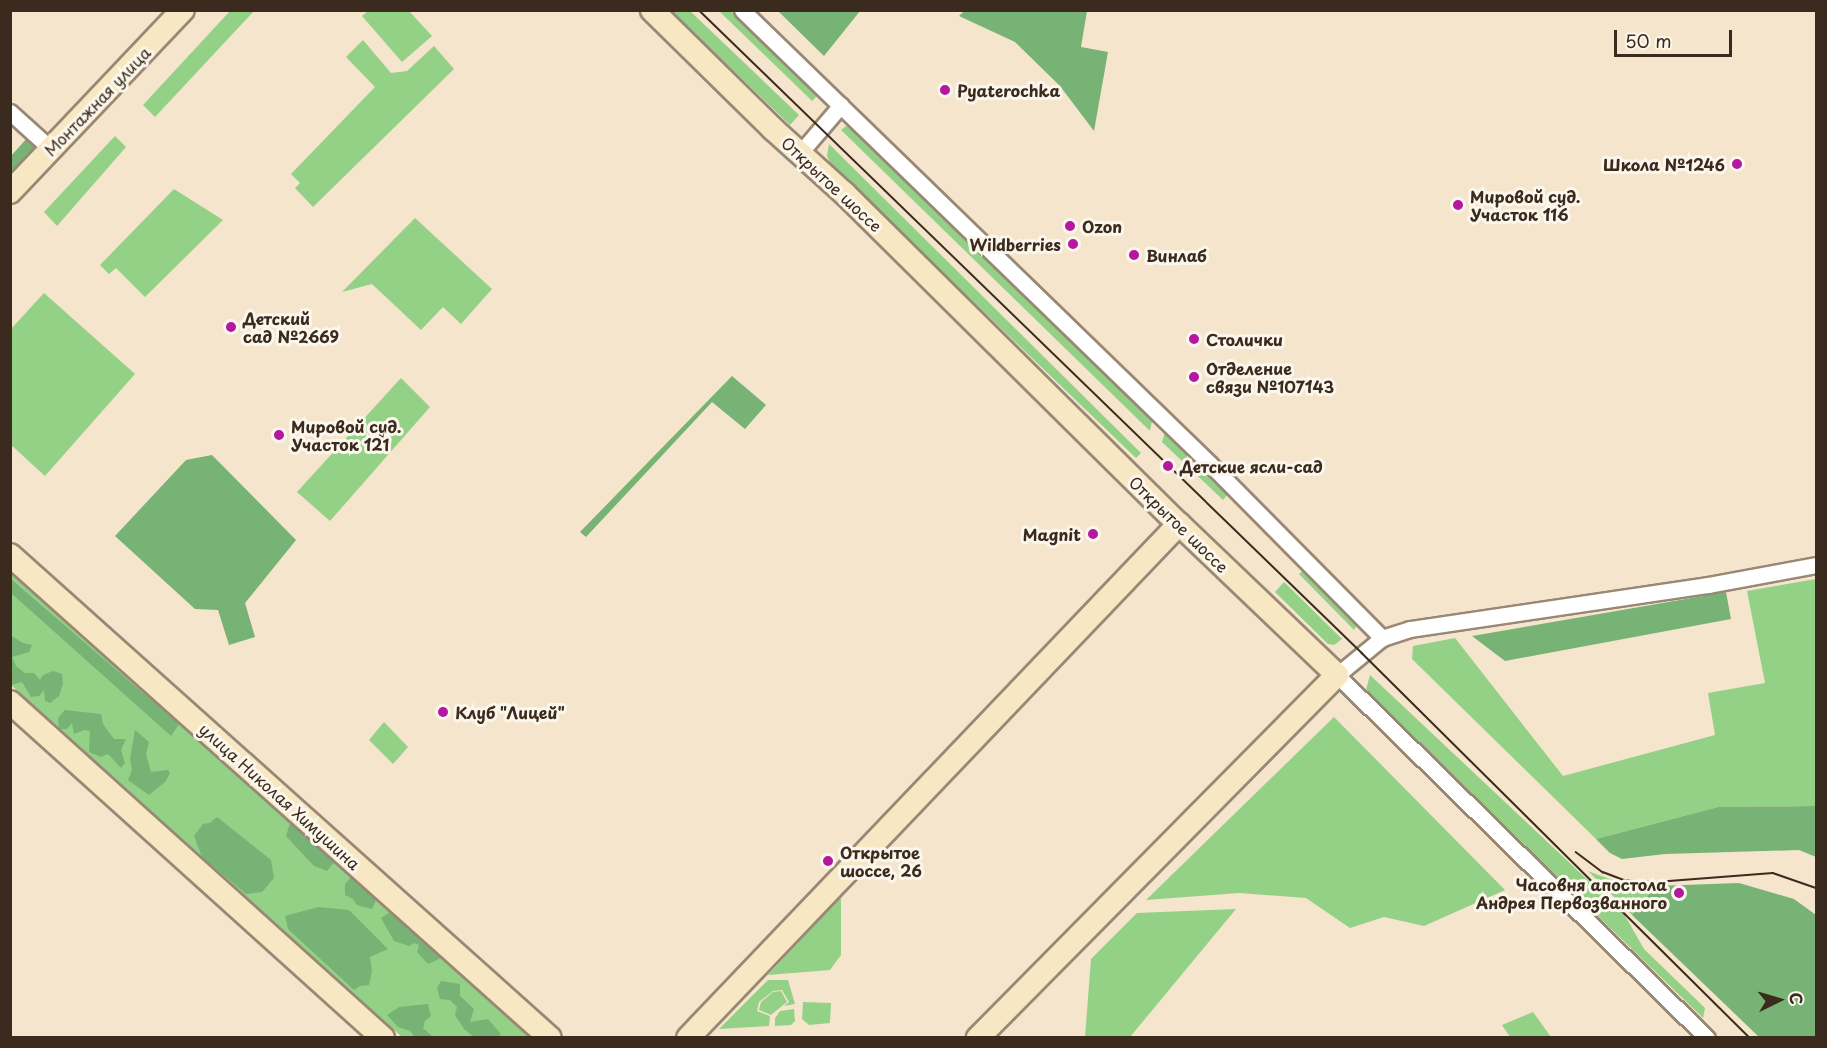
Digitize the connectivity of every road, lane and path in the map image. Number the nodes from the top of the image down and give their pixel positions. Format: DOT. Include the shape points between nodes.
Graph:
graph roads {
  1 [pos="183,10"];
  2 [pos="652,10"];
  3 [pos="742,10"];
  4 [pos="840,105"];
  5 [pos="10,112"];
  6 [pos="51,149"];
  7 [pos="800,153"];
  8 [pos="10,192"];
  9 [pos="1179,524"];
  10 [pos="10,555"];
  11 [pos="1816,565"];
  12 [pos="1382,638"];
  13 [pos="1337,675"];
  14 [pos="10,702"];
  15 [pos="383,1038"];
  16 [pos="550,1038"];
  17 [pos="688,1038"];
  18 [pos="978,1038"];
  19 [pos="1707,1038"];
  1 -- 6 [label="street, Монтажная улица"];
  2 -- 7 [label="street, Открытое шоссе"];
  3 -- 4 [label="street"];
  4 -- 7 [label="street"];
  4 -- 12 [label="street" via="1210,464"];
  5 -- 6 [label="street"];
  6 -- 8 [label="street, Монтажная улица"];
  7 -- 9 [label="street, Открытое шоссе"];
  9 -- 13 [label="street, Открытое шоссе"];
  9 -- 17 [label="street"];
  10 -- 16 [label="street, улица Николая Химушина"];
  11 -- 12 [label="street" via="1410,629"];
  12 -- 13 [label="street"];
  13 -- 18 [label="street"];
  13 -- 19 [label="street, Открытое шоссе"];
  14 -- 15 [label="street"];
}
